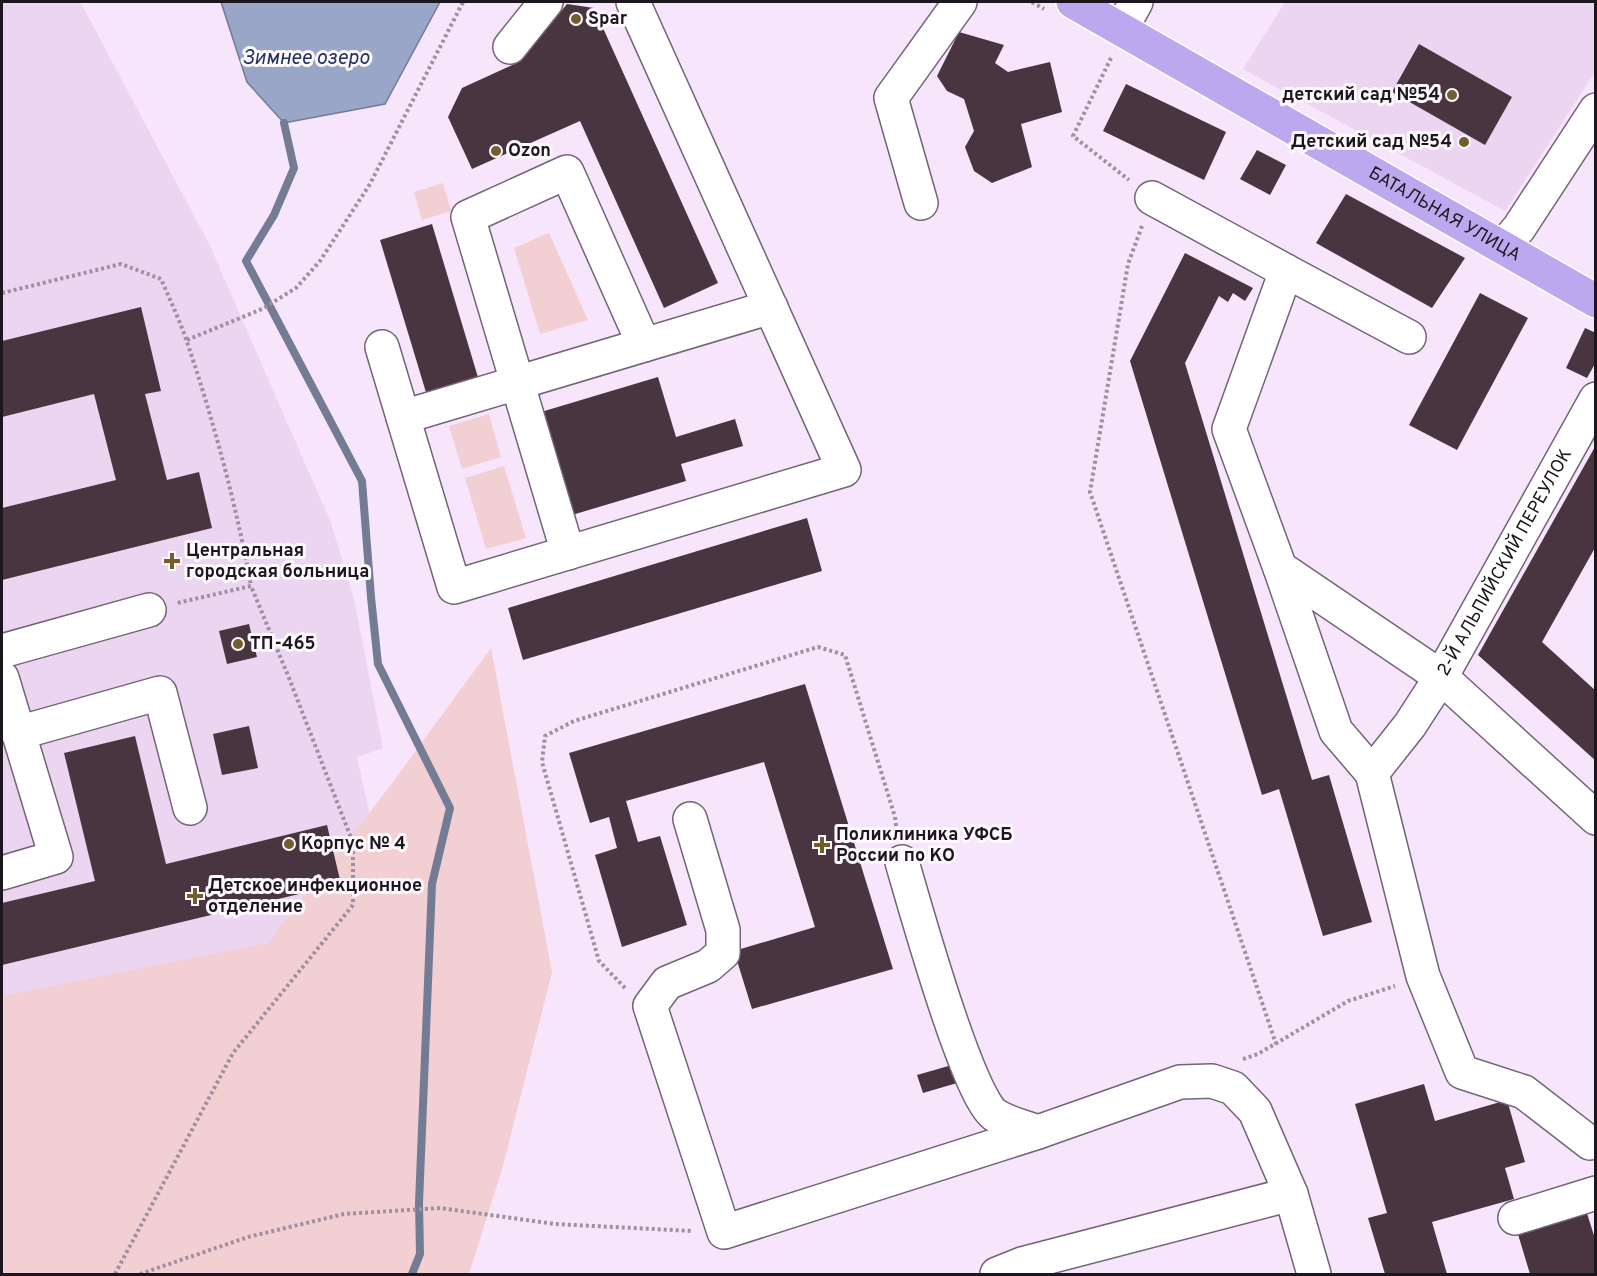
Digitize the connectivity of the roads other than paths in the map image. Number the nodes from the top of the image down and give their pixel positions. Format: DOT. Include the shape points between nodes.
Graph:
graph roads {
  1 [pos="546,2"];
  2 [pos="633,2"];
  3 [pos="960,2"];
  4 [pos="1073,2"];
  5 [pos="1123,27"];
  6 [pos="510,46"];
  7 [pos="1596,111"];
  8 [pos="1152,198"];
  9 [pos="921,202"];
  10 [pos="1503,247"];
  11 [pos="1286,271"];
  12 [pos="1596,301"];
  13 [pos="771,308"];
  14 [pos="1408,337"];
  15 [pos="644,345"];
  16 [pos="382,347"];
  17 [pos="518,383"];
  18 [pos="1596,399"];
  19 [pos="403,417"];
  20 [pos="568,553"];
  21 [pos="1280,568"];
  22 [pos="149,609"];
  23 [pos="2,651"];
  24 [pos="1441,677"];
  25 [pos="2,678"];
  26 [pos="18,733"];
  27 [pos="1372,773"];
  28 [pos="190,808"];
  29 [pos="1596,818"];
  30 [pos="690,819"];
  31 [pos="902,862"];
  32 [pos="2,873"];
  33 [pos="1038,1132"];
  34 [pos="1590,1143"];
  35 [pos="1596,1192"];
  36 [pos="1291,1194"];
  37 [pos="1515,1218"];
  38 [pos="997,1275"];
  39 [pos="1314,1275"];
  1 -- 6 [label="street"];
  2 -- 13 [label="street"];
  3 -- 9 [label="street" via="891,99"];
  4 -- 5 [label="main road, БАТАЛЬНАЯ УЛИЦА"];
  5 -- 10 [label="main road, БАТАЛЬНАЯ УЛИЦА"];
  7 -- 10 [label="street"];
  8 -- 11 [label="street"];
  10 -- 12 [label="main road, БАТАЛЬНАЯ УЛИЦА"];
  11 -- 14 [label="street"];
  11 -- 21 [label="street" via="1229,429"];
  13 -- 15 [label="street"];
  13 -- 20 [label="street" via="844,470"];
  15 -- 17 [label="street"];
  15 -- 17 [label="street" via="567,172 468,217"];
  16 -- 19 [label="street"];
  17 -- 19 [label="street"];
  17 -- 20 [label="street"];
  18 -- 24 [label="street, 2-Й АЛЬПИЙСКИЙ ПЕРЕУЛОК"];
  19 -- 20 [label="street" via="454,587"];
  21 -- 24 [label="street"];
  21 -- 27 [label="street" via="1336,731"];
  22 -- 23 [label="street"];
  24 -- 27 [label="street, 2-Й АЛЬПИЙСКИЙ ПЕРЕУЛОК"];
  24 -- 29 [label="street"];
  25 -- 26 [label="street"];
  26 -- 28 [label="street" via="160,693"];
  26 -- 32 [label="street" via="56,858"];
  27 -- 34 [label="street" via="1423,976 1462,1072 1524,1092"];
  30 -- 33 [label="street" via="723,930 723,953 708,966 667,983 650,1006 724,1232"];
  31 -- 33 [label="street" via="972,1081 993,1115"];
  33 -- 36 [label="street" via="1180,1082 1212,1081 1233,1088 1255,1111"];
  35 -- 37 [label="street"];
  36 -- 38 [label="street" via="1022,1264"];
  36 -- 39 [label="street"];
}
